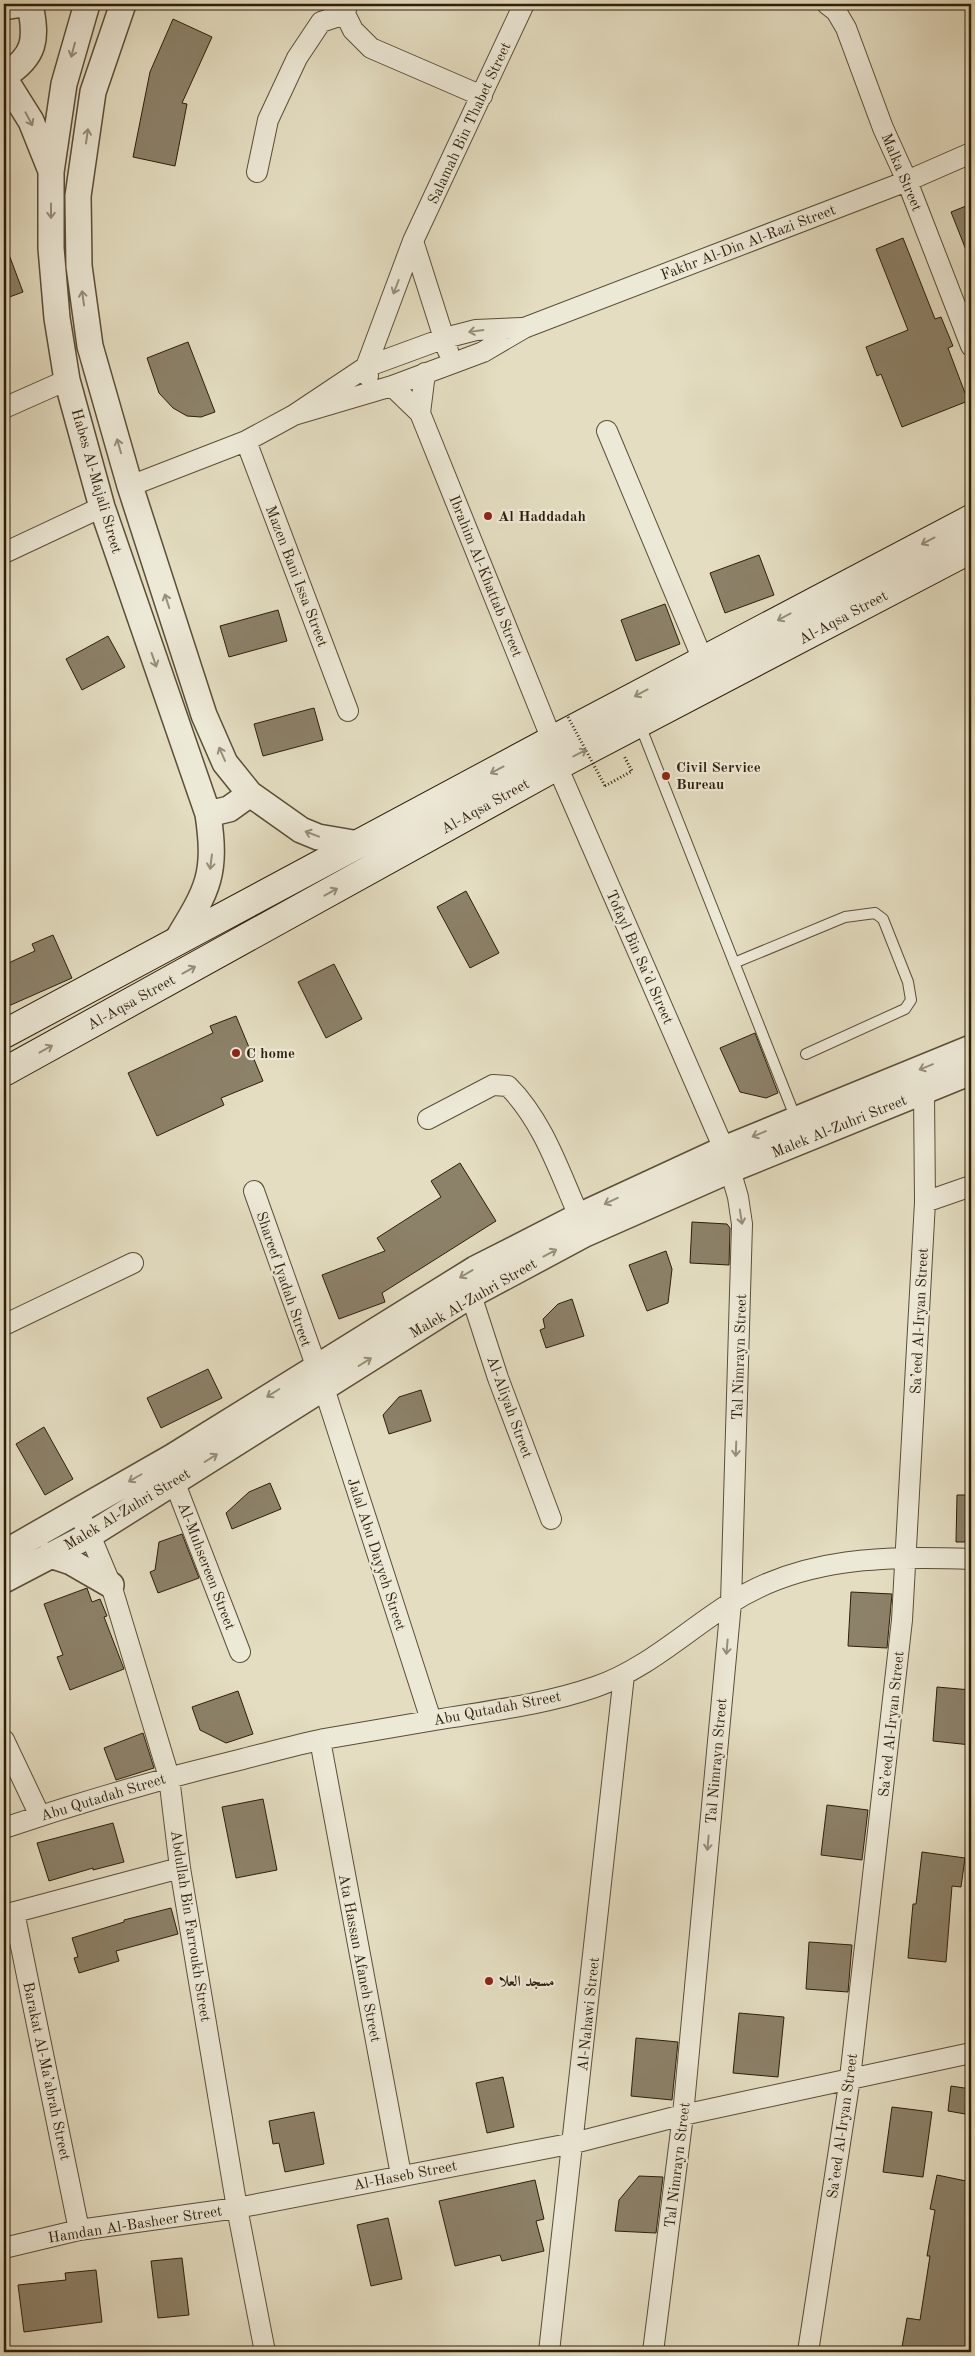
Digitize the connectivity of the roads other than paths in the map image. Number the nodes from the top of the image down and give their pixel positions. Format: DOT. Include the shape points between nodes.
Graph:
graph roads {
  1 [pos="22,4"];
  2 [pos="30,4"];
  3 [pos="87,4"];
  4 [pos="123,4"];
  5 [pos="524,4"];
  6 [pos="827,4"];
  7 [pos="4,7"];
  8 [pos="346,9"];
  9 [pos="4,77"];
  10 [pos="482,96"];
  11 [pos="971,153"];
  12 [pos="51,172"];
  13 [pos="257,172"];
  14 [pos="908,181"];
  15 [pos="413,241"];
  16 [pos="524,328"];
  17 [pos="445,338"];
  18 [pos="971,346"];
  19 [pos="451,363"];
  20 [pos="366,367"];
  21 [pos="425,373"];
  22 [pos="67,380"];
  23 [pos="392,386"];
  24 [pos="373,392"];
  25 [pos="4,408"];
  26 [pos="420,412"];
  27 [pos="294,415"];
  28 [pos="608,431"];
  29 [pos="246,441"];
  30 [pos="130,486"];
  31 [pos="102,507"];
  32 [pos="971,519"];
  33 [pos="971,549"];
  34 [pos="4,552"];
  35 [pos="703,660"];
  36 [pos="348,711"];
  37 [pos="639,723"];
  38 [pos="554,753"];
  39 [pos="250,794"];
  40 [pos="208,814"];
  41 [pos="359,844"];
  42 [pos="177,940"];
  43 [pos="734,962"];
  44 [pos="4,1034"];
  45 [pos="971,1048"];
  46 [pos="806,1054"];
  47 [pos="4,1072"];
  48 [pos="971,1072"];
  49 [pos="924,1092"];
  50 [pos="428,1119"];
  51 [pos="796,1119"];
  52 [pos="727,1159"];
  53 [pos="971,1186"];
  54 [pos="254,1191"];
  55 [pos="925,1202"];
  56 [pos="580,1216"];
  57 [pos="133,1263"];
  58 [pos="471,1295"];
  59 [pos="4,1325"];
  60 [pos="319,1378"];
  61 [pos="174,1481"];
  62 [pos="77,1511"];
  63 [pos="551,1519"];
  64 [pos="90,1535"];
  65 [pos="4,1553"];
  66 [pos="50,1555"];
  67 [pos="907,1557"];
  68 [pos="971,1559"];
  69 [pos="4,1580"];
  70 [pos="111,1585"];
  71 [pos="731,1603"];
  72 [pos="240,1652"];
  73 [pos="624,1675"];
  74 [pos="431,1720"];
  75 [pos="4,1740"];
  76 [pos="320,1740"];
  77 [pos="169,1777"];
  78 [pos="40,1816"];
  79 [pos="4,1828"];
  80 [pos="180,1868"];
  81 [pos="9,1914"];
  82 [pos="971,2052"];
  83 [pos="850,2078"];
  84 [pos="684,2115"];
  85 [pos="574,2143"];
  86 [pos="401,2175"];
  87 [pos="237,2208"];
  88 [pos="79,2230"];
  89 [pos="4,2248"];
  90 [pos="265,2352"];
  91 [pos="550,2352"];
  92 [pos="653,2352"];
  93 [pos="808,2352"];
  1 -- 7 [label="street"];
  2 -- 9 [label="street" via="35,34 32,47"];
  3 -- 12 [label="street, Habes Al-Majali Street, one-way" via="64,84"];
  30 -- 4 [label="street, Habes Al-Majali Street, one-way" via="90,346 79,266 78,196 93,92"];
  5 -- 10 [label="street, Salamah Bin Thabet Street"];
  6 -- 14 [label="street, Malka Street" via="836,11 846,28"];
  8 -- 10 [label="street" via="353,30 371,48"];
  8 -- 13 [label="street" via="321,22 297,58 268,120"];
  9 -- 12 [label="street, one-way" via="31,121"];
  10 -- 15 [label="street, Salamah Bin Thabet Street"];
  11 -- 14 [label="street, Fakhr Al-Din Al-Razi Street"];
  12 -- 22 [label="street, Habes Al-Majali Street, one-way" via="51,248"];
  14 -- 16 [label="street, Fakhr Al-Din Al-Razi Street"];
  14 -- 18 [label="street, Malka Street"];
  15 -- 17 [label="street"];
  15 -- 20 [label="street, Salamah Bin Thabet Street, one-way"];
  16 -- 17 [label="street, Fakhr Al-Din Al-Razi Street, one-way" via="476,330"];
  16 -- 19 [label="street, Fakhr Al-Din Al-Razi Street" via="483,352"];
  17 -- 19 [label="street"];
  17 -- 20 [label="street, Fakhr Al-Din Al-Razi Street"];
  19 -- 21 [label="street, Fakhr Al-Din Al-Razi Street"];
  20 -- 24 [label="street"];
  20 -- 27 [label="street, Fakhr Al-Din Al-Razi Street"];
  21 -- 23 [label="street, Fakhr Al-Din Al-Razi Street"];
  21 -- 26 [label="street, Ibrahim Al-Khattab Street"];
  22 -- 25 [label="street"];
  22 -- 31 [label="street, Habes Al-Majali Street"];
  23 -- 24 [label="street, Fakhr Al-Din Al-Razi Street"];
  23 -- 26 [label="street, Ibrahim Al-Khattab Street"];
  24 -- 27 [label="street, Fakhr Al-Din Al-Razi Street"];
  26 -- 38 [label="street, Ibrahim Al-Khattab Street"];
  27 -- 29 [label="street, Fakhr Al-Din Al-Razi Street"];
  28 -- 35 [label="street"];
  29 -- 30 [label="street, Fakhr Al-Din Al-Razi Street"];
  29 -- 36 [label="street, Mazen Bani Issa Street"];
  39 -- 30 [label="street, Habes Al-Majali Street, one-way" via="226,763 204,715"];
  31 -- 34 [label="street"];
  31 -- 40 [label="street, Habes Al-Majali Street, one-way"];
  32 -- 35 [label="main road, Al-Aqsa Street, one-way"];
  33 -- 37 [label="main road, Al-Aqsa Street"];
  35 -- 38 [label="main road, Al-Aqsa Street, one-way"];
  38 -- 37 [label="main road, Al-Aqsa Street, one-way"];
  37 -- 43 [label="lane"];
  38 -- 41 [label="main road, Al-Aqsa Street, one-way"];
  47 -- 38 [label="main road, Al-Aqsa Street, one-way"];
  38 -- 52 [label="street, Tofayl Bin Sa’d Street"];
  39 -- 40 [label="street" via="230,809"];
  41 -- 39 [label="street, Habes Al-Majali Street, one-way" via="318,837 301,830"];
  40 -- 42 [label="street, Habes Al-Majali Street, one-way" via="213,858 209,878 202,898"];
  41 -- 42 [label="main road, Al-Aqsa Street"];
  42 -- 44 [label="main road, Al-Aqsa Street"];
  43 -- 46 [label="lane" via="845,917 875,913 883,919 908,982 911,1000 905,1009"];
  43 -- 51 [label="lane"];
  45 -- 51 [label="street, Malek Al-Zuhri Street, one-way"];
  48 -- 49 [label="street, Malek Al-Zuhri Street"];
  49 -- 52 [label="street, Malek Al-Zuhri Street"];
  49 -- 55 [label="street, Sa’eed Al-Iryan Street"];
  50 -- 56 [label="street" via="492,1085 508,1086 535,1118"];
  51 -- 52 [label="street, Malek Al-Zuhri Street, one-way"];
  52 -- 56 [label="street, Malek Al-Zuhri Street, one-way"];
  58 -- 52 [label="street, Malek Al-Zuhri Street, one-way"];
  52 -- 71 [label="street, Tal Nimrayn Street, one-way" via="742,1224"];
  53 -- 55 [label="street"];
  54 -- 60 [label="street, Shareef Iyadah Street"];
  55 -- 67 [label="street, Sa’eed Al-Iryan Street"];
  56 -- 60 [label="street, Malek Al-Zuhri Street, one-way" via="475,1269"];
  57 -- 59 [label="street"];
  60 -- 58 [label="street, Malek Al-Zuhri Street, one-way"];
  58 -- 63 [label="street, Al-Aliyah Street"];
  61 -- 60 [label="street, Malek Al-Zuhri Street, one-way"];
  60 -- 62 [label="street, Malek Al-Zuhri Street, one-way"];
  60 -- 74 [label="street, Jalal Abu Dayyeh Street"];
  61 -- 64 [label="street, Malek Al-Zuhri Street"];
  61 -- 72 [label="street, Al-Muhsereen Street"];
  62 -- 64 [label="street, Abdullah Bin Farroukh Street"];
  62 -- 65 [label="street, Malek Al-Zuhri Street"];
  64 -- 66 [label="street, Malek Al-Zuhri Street"];
  64 -- 70 [label="street, Abdullah Bin Farroukh Street"];
  66 -- 69 [label="street, Malek Al-Zuhri Street"];
  66 -- 70 [label="street" via="71,1562"];
  67 -- 68 [label="street, Abu Qutadah Street"];
  67 -- 71 [label="street, Abu Qutadah Street" via="842,1562 812,1569 773,1582"];
  67 -- 83 [label="street, Sa’eed Al-Iryan Street"];
  70 -- 77 [label="street, Abdullah Bin Farroukh Street"];
  71 -- 73 [label="street, Abu Qutadah Street"];
  71 -- 84 [label="street, Tal Nimrayn Street, one-way"];
  73 -- 74 [label="street, Abu Qutadah Street" via="555,1698"];
  73 -- 85 [label="street, Al-Nahawi Street"];
  74 -- 76 [label="street, Abu Qutadah Street"];
  75 -- 78 [label="street"];
  76 -- 77 [label="street, Abu Qutadah Street"];
  76 -- 86 [label="street, Ata Hassan Afaneh Street"];
  77 -- 78 [label="street, Abu Qutadah Street"];
  77 -- 80 [label="street, Abdullah Bin Farroukh Street"];
  78 -- 79 [label="street, Abu Qutadah Street"];
  80 -- 81 [label="street"];
  80 -- 87 [label="street, Abdullah Bin Farroukh Street"];
  81 -- 88 [label="street, Barakat Al-Ma’abrah Street"];
  82 -- 83 [label="street, Al-Haseb Street"];
  83 -- 84 [label="street, Al-Haseb Street"];
  83 -- 93 [label="street, Sa’eed Al-Iryan Street"];
  84 -- 85 [label="street, Al-Haseb Street"];
  84 -- 92 [label="street, Tal Nimrayn Street"];
  85 -- 86 [label="street, Al-Haseb Street"];
  85 -- 91 [label="street, Al-Nahawi Street"];
  86 -- 87 [label="street, Al-Haseb Street"];
  87 -- 88 [label="street, Hamdan Al-Basheer Street"];
  87 -- 90 [label="street, Abdullah Bin Farroukh Street"];
  88 -- 89 [label="street, Hamdan Al-Basheer Street"];
}
